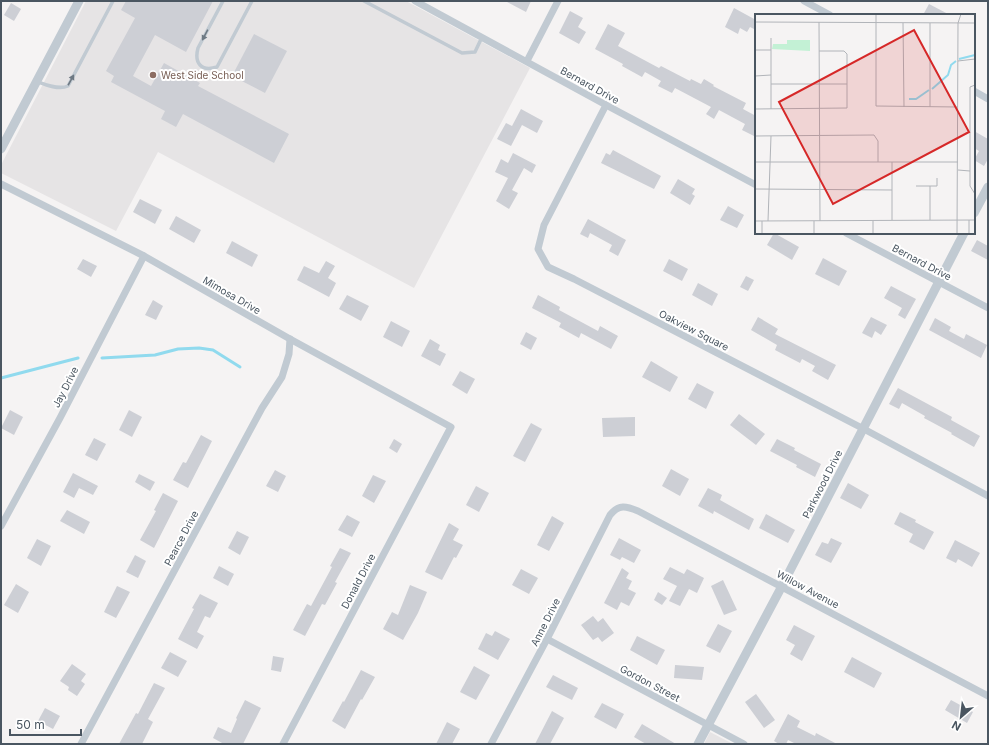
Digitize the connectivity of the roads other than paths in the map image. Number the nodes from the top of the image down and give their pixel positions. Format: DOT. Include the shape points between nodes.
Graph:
graph roads {
  1 [pos="79,1"];
  2 [pos="113,1"];
  3 [pos="223,1"];
  4 [pos="252,1"];
  5 [pos="364,1"];
  6 [pos="415,1"];
  7 [pos="558,1"];
  8 [pos="804,1"];
  9 [pos="828,14"];
  10 [pos="482,37"];
  11 [pos="526,61"];
  12 [pos="36,82"];
  13 [pos="975,92"];
  14 [pos="988,99"];
  15 [pos="606,105"];
  16 [pos="1,150"];
  17 [pos="1,184"];
  18 [pos="755,184"];
  19 [pos="988,187"];
  20 [pos="975,211"];
  21 [pos="848,234"];
  22 [pos="963,234"];
  23 [pos="144,256"];
  24 [pos="938,282"];
  25 [pos="988,308"];
  26 [pos="290,339"];
  27 [pos="451,427"];
  28 [pos="862,428"];
  29 [pos="988,496"];
  30 [pos="616,508"];
  31 [pos="1,526"];
  32 [pos="782,586"];
  33 [pos="547,640"];
  34 [pos="988,696"];
  35 [pos="708,725"];
  36 [pos="82,744"];
  37 [pos="283,744"];
  38 [pos="491,744"];
  39 [pos="698,744"];
  40 [pos="744,744"];
  1 -- 12 [label="street"];
  12 -- 2 [label="lane, one-way" via="65,88 68,86"];
  3 -- 4 [label="lane, one-way" via="198,48 196,57 197,62 211,69 217,67"];
  5 -- 10 [label="lane" via="462,53 475,52"];
  6 -- 10 [label="street, Bernard Drive"];
  7 -- 11 [label="street"];
  8 -- 9 [label="street"];
  10 -- 11 [label="street, Bernard Drive"];
  11 -- 15 [label="street, Bernard Drive"];
  12 -- 16 [label="street"];
  13 -- 14 [label="street"];
  15 -- 18 [label="street, Bernard Drive"];
  15 -- 28 [label="street, Oakview Square" via="544,225 538,249 548,267"];
  17 -- 23 [label="street, Mimosa Drive"];
  19 -- 20 [label="street"];
  21 -- 24 [label="street, Bernard Drive"];
  22 -- 24 [label="street, Parkwood Drive"];
  23 -- 26 [label="street, Mimosa Drive"];
  23 -- 31 [label="street, Jay Drive"];
  24 -- 25 [label="street, Bernard Drive"];
  24 -- 28 [label="street, Parkwood Drive"];
  26 -- 27 [label="street, Mimosa Drive"];
  26 -- 36 [label="street, Pearce Drive" via="289,354 282,377 262,408"];
  27 -- 37 [label="street, Donald Drive"];
  28 -- 29 [label="street, Oakview Square"];
  28 -- 32 [label="street, Parkwood Drive"];
  30 -- 32 [label="street, Willow Avenue" via="629,507 638,511"];
  30 -- 33 [label="street, Anne Drive" via="610,515"];
  32 -- 34 [label="street, Willow Avenue"];
  32 -- 35 [label="street, Parkwood Drive"];
  33 -- 35 [label="street, Gordon Street"];
  33 -- 38 [label="street, Anne Drive"];
  35 -- 39 [label="street, Parkwood Drive"];
  35 -- 40 [label="street, Gordon Street"];
}
